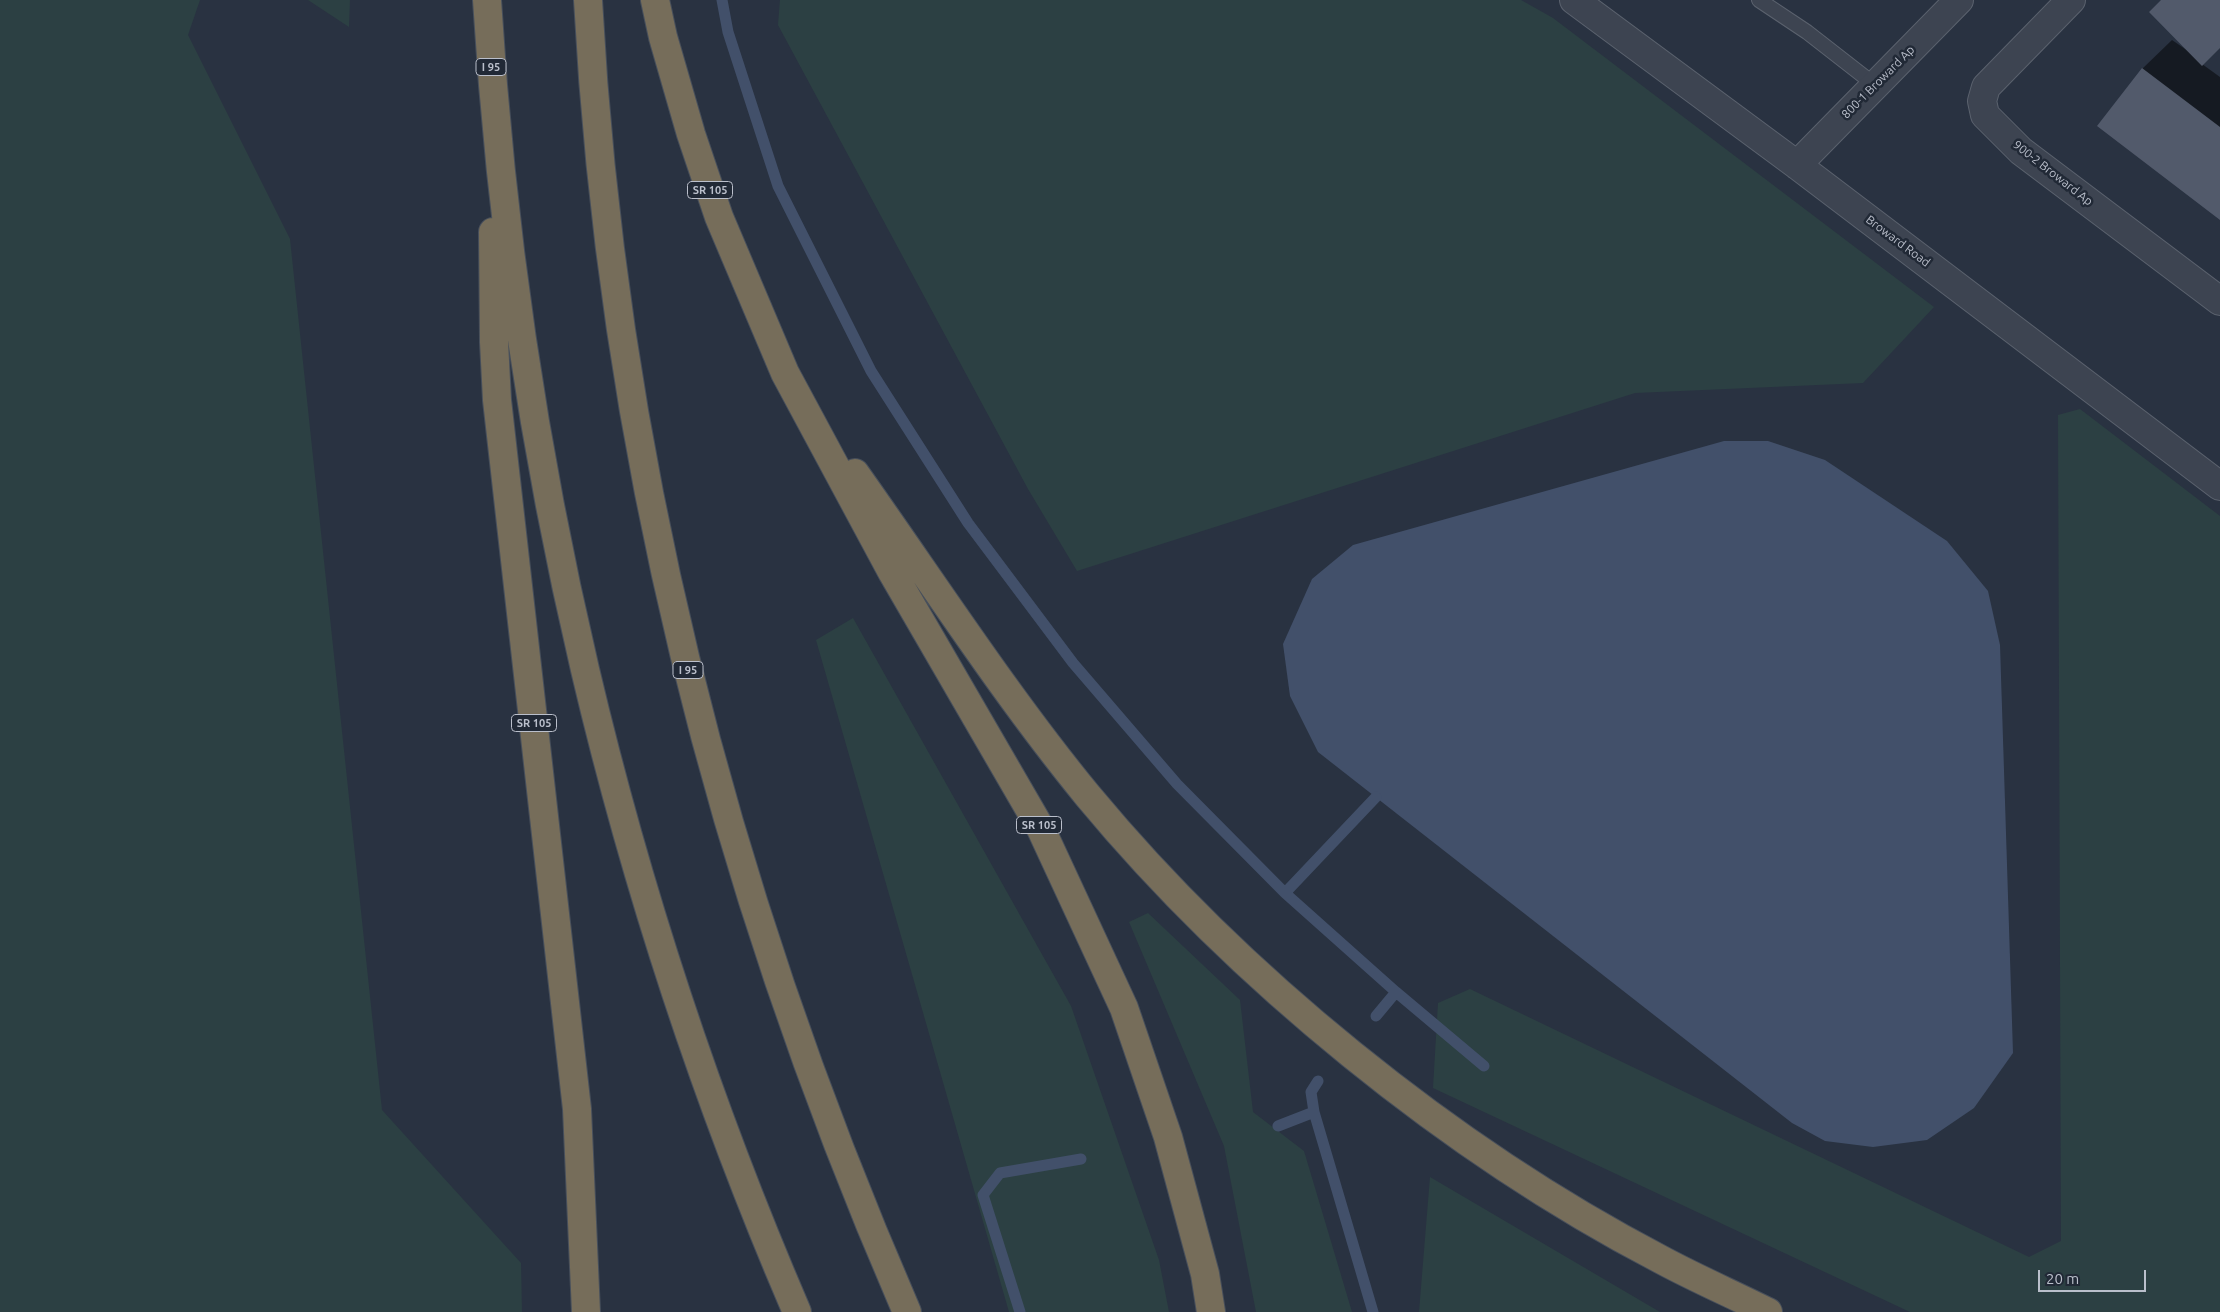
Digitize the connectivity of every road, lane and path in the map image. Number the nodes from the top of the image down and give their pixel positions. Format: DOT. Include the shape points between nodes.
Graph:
graph roads {
  1 [pos="486,0"];
  2 [pos="588,0"];
  3 [pos="655,0"];
  4 [pos="1574,0"];
  5 [pos="1758,0"];
  6 [pos="1959,0"];
  7 [pos="2071,0"];
  8 [pos="1875,86"];
  9 [pos="496,134"];
  10 [pos="1797,165"];
  11 [pos="2220,301"];
  12 [pos="785,373"];
  13 [pos="2220,486"];
  14 [pos="586,1312"];
  15 [pos="798,1312"];
  16 [pos="906,1312"];
  17 [pos="1211,1312"];
  18 [pos="1768,1312"];
  1 -- 9 [label="highway, I 95"];
  2 -- 16 [label="highway, I 95" via="596,126 613,276 654,518 681,644 730,833 791,1020 860,1203"];
  3 -- 12 [label="highway, SR 105" via="691,134 719,216"];
  4 -- 10 [label="street, Broward Road"];
  5 -- 8 [label="lane" via="1807,32"];
  6 -- 8 [label="street, 800-1 Broward Ap"];
  7 -- 11 [label="street, 900-2 Broward Ap" via="1986,86 1982,101 1985,115 2021,150"];
  8 -- 10 [label="street, 800-1 Broward Ap"];
  9 -- 14 [label="highway, SR 105" via="492,277 497,400 577,1109"];
  9 -- 15 [label="highway, I 95" via="519,326 541,460 565,586 597,716 648,905 690,1034 757,1217"];
  10 -- 13 [label="street, Broward Road"];
  12 -- 17 [label="highway, SR 105" via="892,572 1041,829 1124,1008 1168,1138 1205,1274"];
  12 -- 18 [label="highway" via="1010,692 1088,796 1182,899 1263,976 1373,1072 1462,1137 1549,1195 1658,1259"];
}
